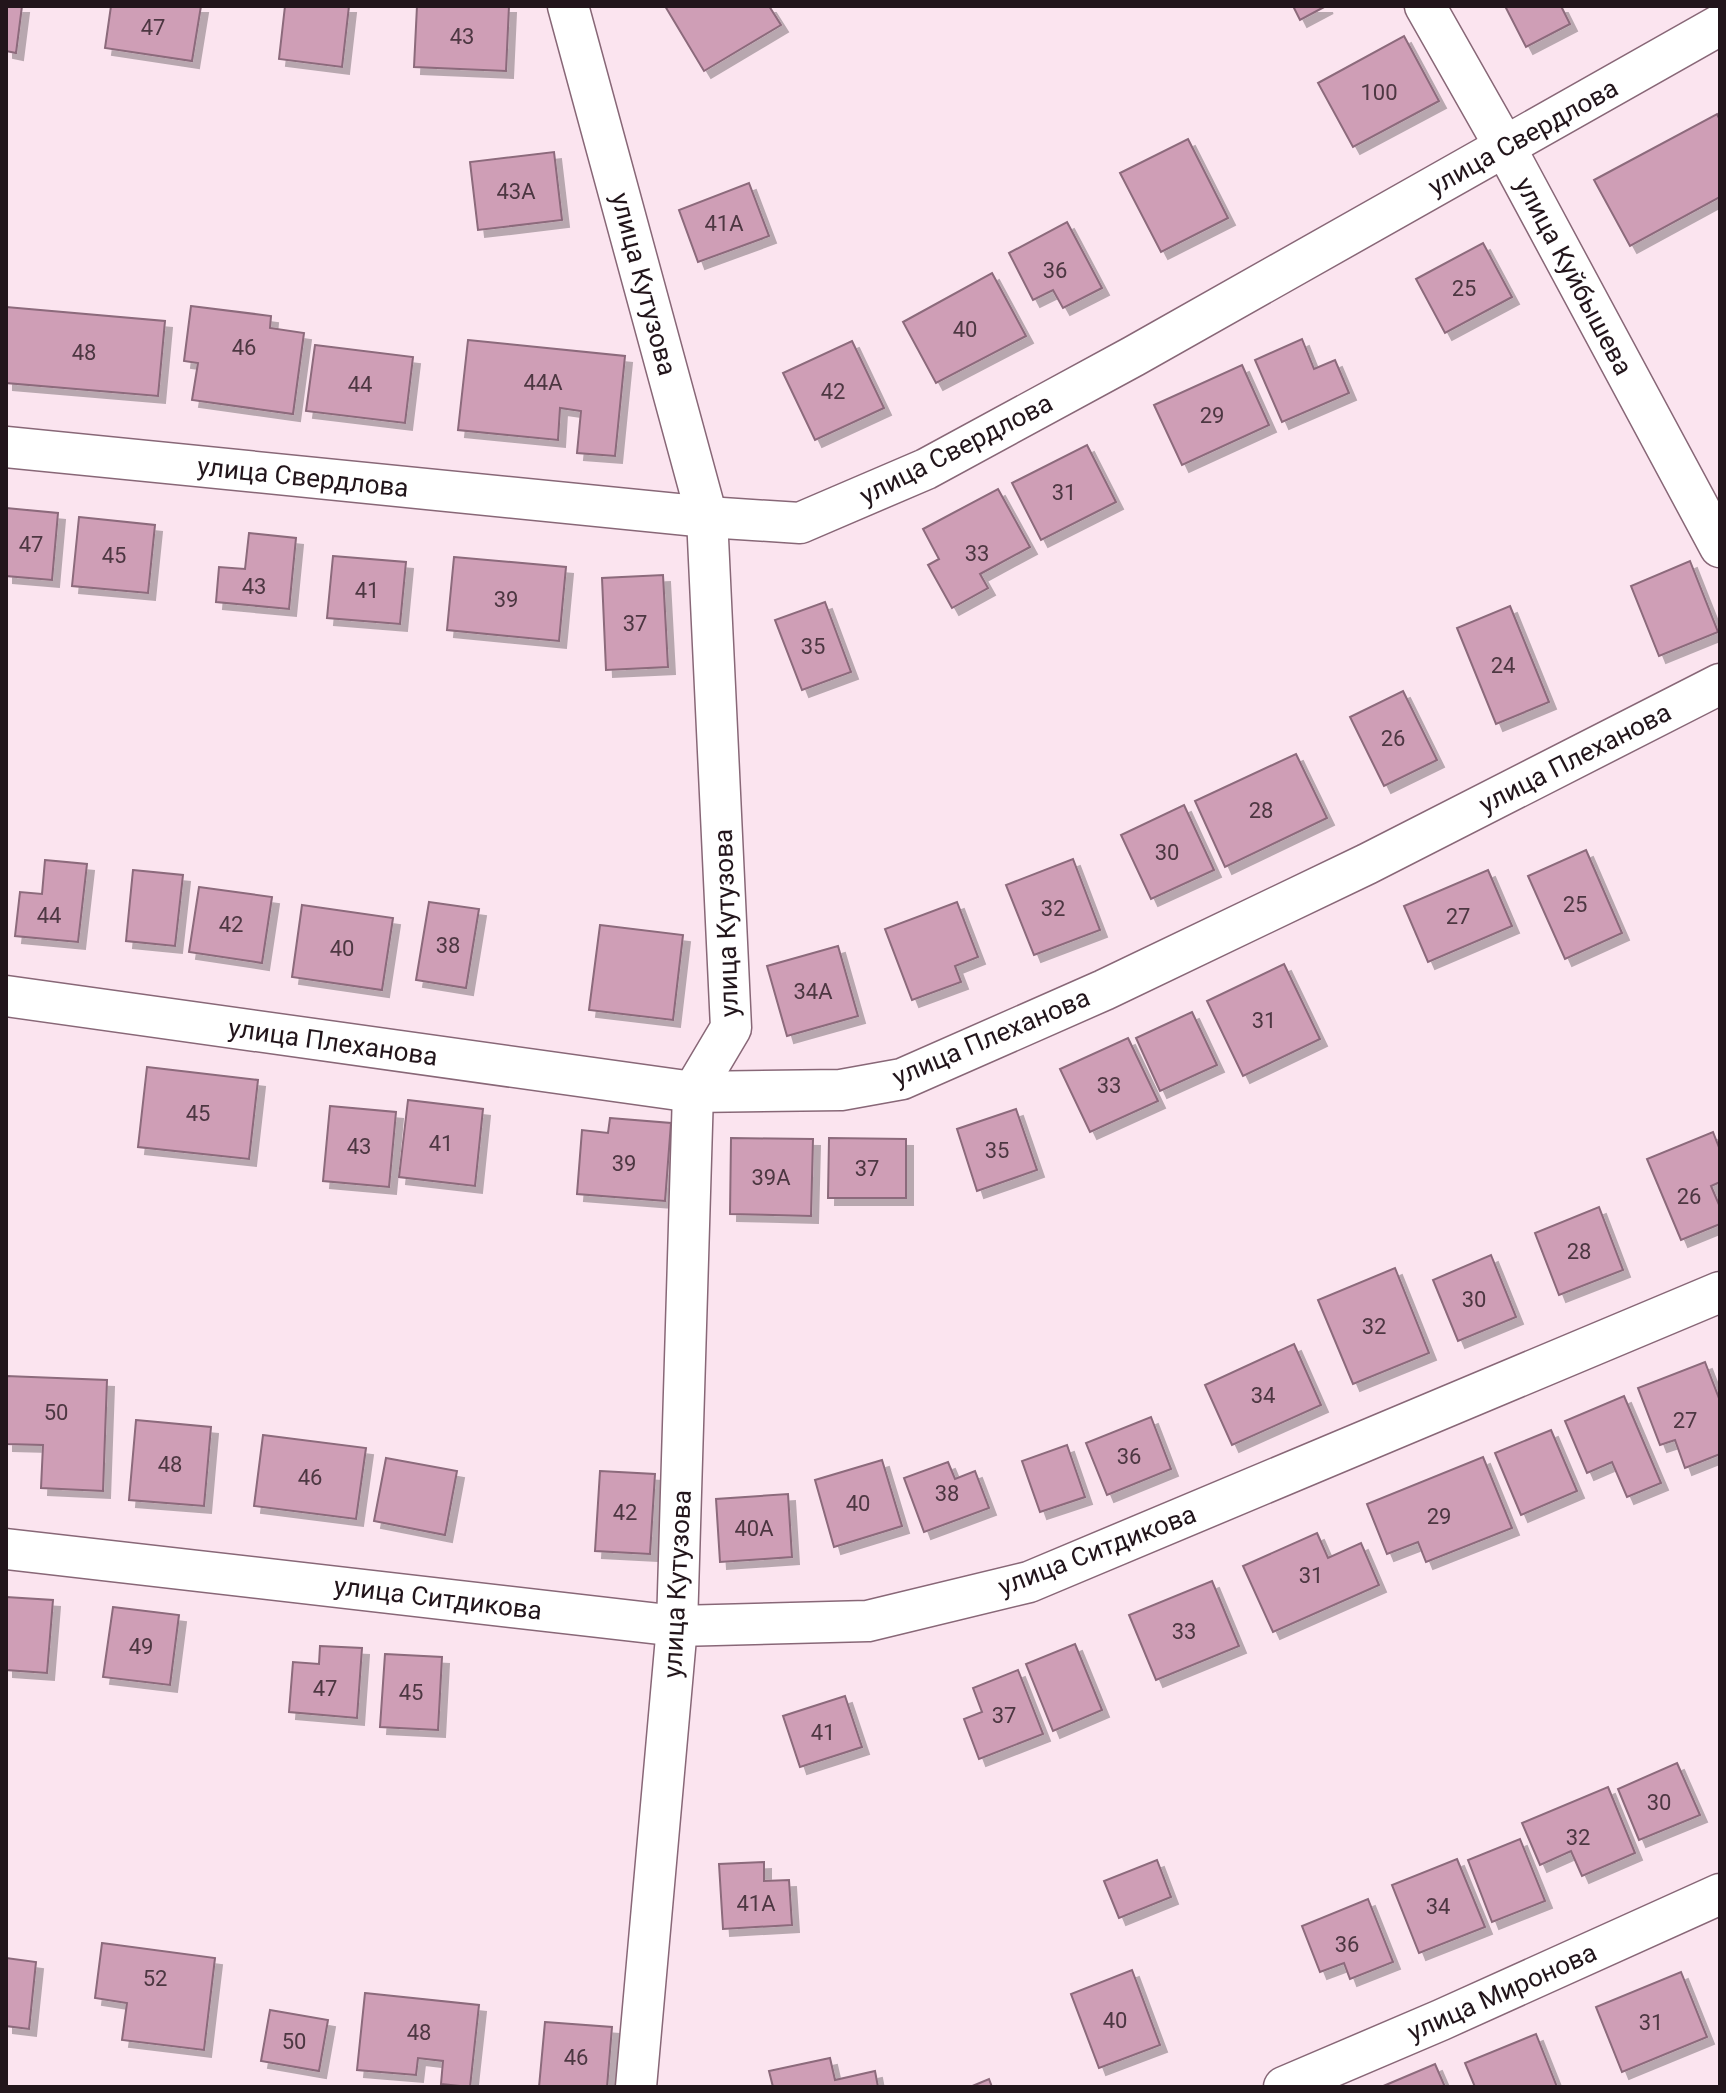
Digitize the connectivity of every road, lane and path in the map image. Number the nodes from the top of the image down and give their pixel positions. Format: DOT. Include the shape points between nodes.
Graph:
graph roads {
  1 [pos="568,6"];
  2 [pos="1425,6"];
  3 [pos="1720,25"];
  4 [pos="1505,147"];
  5 [pos="6,447"];
  6 [pos="707,517"];
  7 [pos="1720,547"];
  8 [pos="1720,684"];
  9 [pos="6,996"];
  10 [pos="693,1092"];
  11 [pos="1720,1292"];
  12 [pos="6,1549"];
  13 [pos="677,1626"];
  14 [pos="1720,1894"];
  15 [pos="636,2087"];
  16 [pos="1284,2087"];
  1 -- 6 [label="street, улица Кутузова"];
  2 -- 4 [label="street, улица Куйбышева"];
  3 -- 4 [label="street, улица Свердлова"];
  4 -- 6 [label="street, улица Свердлова" via="926,469 800,523"];
  4 -- 7 [label="street, улица Куйбышева"];
  5 -- 6 [label="street, улица Свердлова"];
  6 -- 10 [label="street, улица Кутузова" via="731,1028"];
  8 -- 10 [label="street, улица Плеханова" via="1367,864 973,1051 902,1079 841,1090"];
  9 -- 10 [label="street, улица Плеханова"];
  10 -- 13 [label="street, улица Кутузова"];
  11 -- 13 [label="street, улица Ситдикова" via="1029,1582 868,1621"];
  12 -- 13 [label="street, улица Ситдикова"];
  13 -- 15 [label="street, улица Кутузова"];
  14 -- 16 [label="street, улица Миронова"];
}
